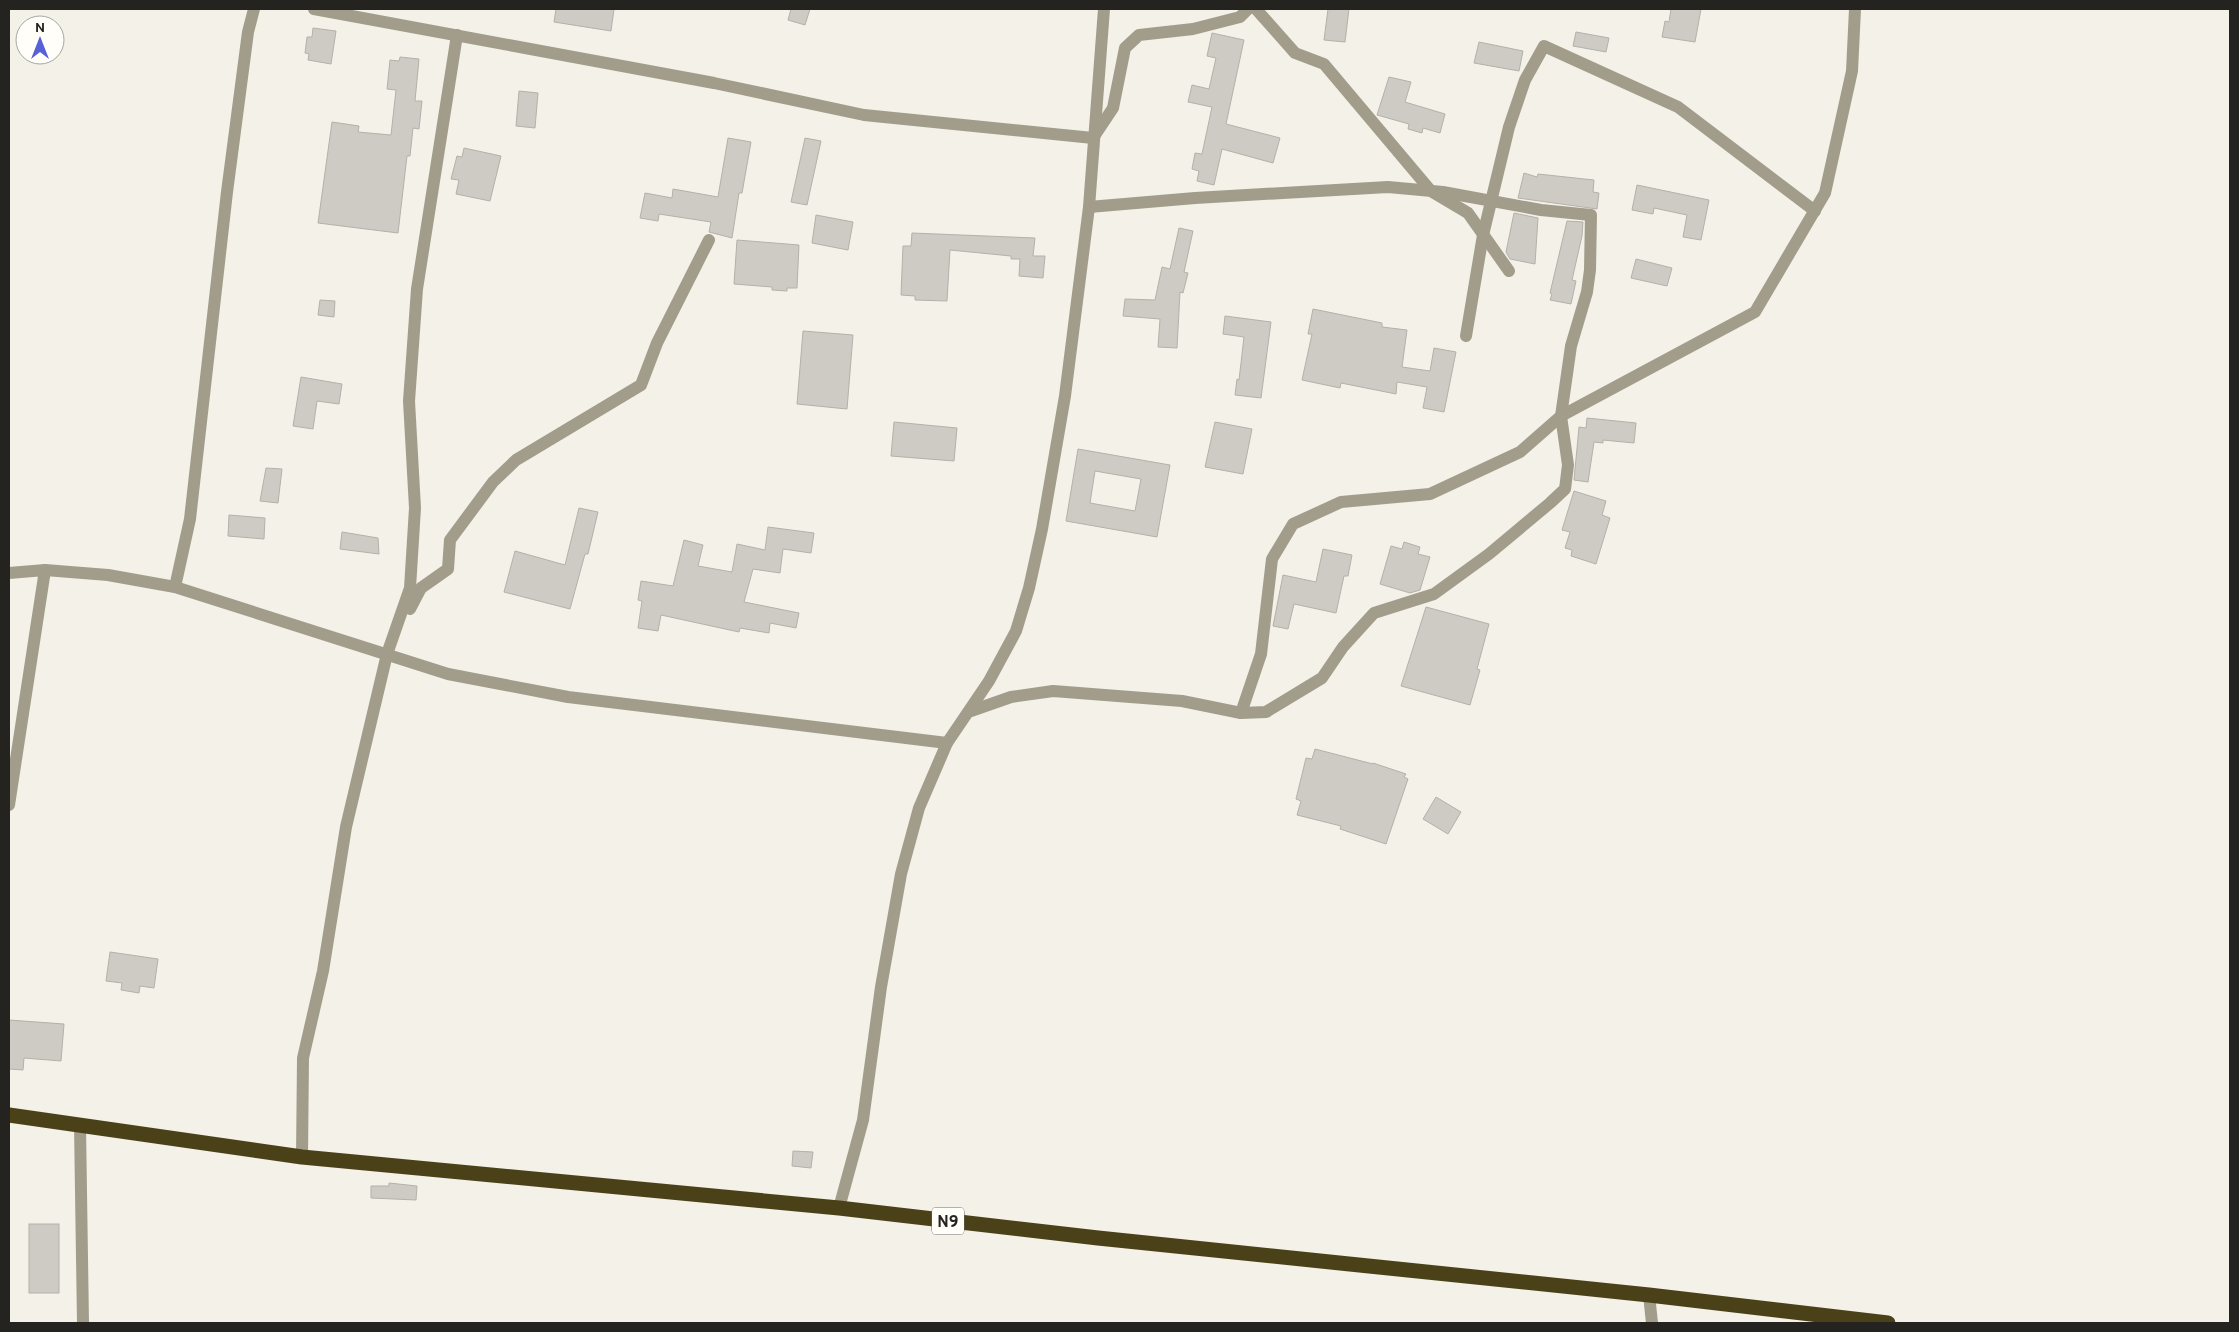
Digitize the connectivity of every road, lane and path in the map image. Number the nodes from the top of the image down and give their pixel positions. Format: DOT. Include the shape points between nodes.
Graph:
graph roads {
  1 [pos="254,9"];
  2 [pos="314,9"];
  3 [pos="1104,9"];
  4 [pos="1248,9"];
  5 [pos="1256,9"];
  6 [pos="1855,9"];
  7 [pos="457,35"];
  8 [pos="1093,138"];
  9 [pos="1431,191"];
  10 [pos="1490,200"];
  11 [pos="1089,207"];
  12 [pos="1815,211"];
  13 [pos="1483,235"];
  14 [pos="709,240"];
  15 [pos="1509,271"];
  16 [pos="1466,336"];
  17 [pos="1561,416"];
  18 [pos="45,570"];
  19 [pos="9,573"];
  20 [pos="175,587"];
  21 [pos="387,654"];
  22 [pos="970,711"];
  23 [pos="1240,713"];
  24 [pos="947,743"];
  25 [pos="9,805"];
  26 [pos="9,1115"];
  27 [pos="80,1125"];
  28 [pos="302,1157"];
  29 [pos="839,1208"];
  30 [pos="1649,1296"];
  31 [pos="83,1323"];
  32 [pos="1652,1323"];
  33 [pos="1888,1323"];
  1 -- 20 [label="street" via="248,32 227,192 190,519"];
  2 -- 7 [label="street"];
  3 -- 8 [label="street"];
  4 -- 8 [label="street" via="1240,18 1193,29 1139,35 1125,48 1113,108"];
  5 -- 9 [label="street" via="1295,53 1324,64"];
  6 -- 12 [label="street" via="1852,70 1825,193"];
  7 -- 8 [label="street" via="864,115"];
  7 -- 21 [label="street" via="417,289 409,401 415,508 410,588"];
  8 -- 11 [label="street"];
  9 -- 10 [label="street"];
  9 -- 11 [label="street" via="1388,187"];
  9 -- 13 [label="street" via="1468,213"];
  10 -- 12 [label="street" via="1525,80 1544,46 1678,107"];
  10 -- 13 [label="street"];
  10 -- 17 [label="street" via="1591,215 1587,292 1571,346"];
  11 -- 22 [label="street" via="1065,396 1029,588 1016,631"];
  12 -- 17 [label="street" via="1755,312"];
  13 -- 15 [label="street"];
  13 -- 16 [label="street"];
  14 -- 21 [label="street" via="657,343 642,385 516,460 493,482 450,540 448,569 421,588"];
  17 -- 23 [label="street" via="1568,465 1564,488 1550,503 1434,594 1374,613 1343,647 1322,678 1266,712"];
  17 -- 23 [label="street" via="1520,452 1430,494 1341,502 1293,524 1272,559 1261,654"];
  18 -- 19 [label="street"];
  18 -- 20 [label="street" via="108,574"];
  18 -- 25 [label="street"];
  20 -- 21 [label="street"];
  21 -- 24 [label="street" via="448,674 568,697"];
  21 -- 28 [label="street" via="346,827 324,971 303,1058"];
  22 -- 23 [label="street" via="1011,697 1053,691 1182,701"];
  22 -- 24 [label="street"];
  24 -- 29 [label="street" via="919,808 901,874 881,987 863,1120"];
  26 -- 27 [label="highway, N9"];
  27 -- 28 [label="highway, N9"];
  27 -- 31 [label="street"];
  28 -- 29 [label="highway, N9"];
  29 -- 30 [label="highway, N9"];
  30 -- 32 [label="street"];
  30 -- 33 [label="highway, N9"];
}
